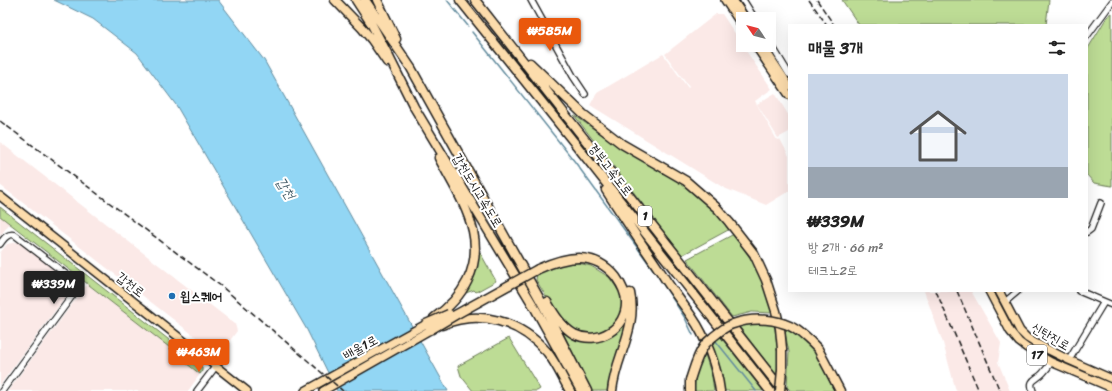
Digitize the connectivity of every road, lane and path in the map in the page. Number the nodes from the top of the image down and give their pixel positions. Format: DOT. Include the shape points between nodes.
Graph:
graph roads {
  1 [pos="335,0"];
  2 [pos="356,0"];
  3 [pos="365,0"];
  4 [pos="377,0"];
  5 [pos="460,0"];
  6 [pos="475,0"];
  7 [pos="531,0"];
  8 [pos="725,0"];
  9 [pos="733,0"];
  10 [pos="743,0"];
  11 [pos="1112,2"];
  12 [pos="741,12"];
  13 [pos="751,12"];
  14 [pos="736,16"];
  15 [pos="1088,35"];
  16 [pos="508,42"];
  17 [pos="760,52"];
  18 [pos="767,52"];
  19 [pos="776,52"];
  20 [pos="411,68"];
  21 [pos="788,72"];
  22 [pos="788,84"];
  23 [pos="403,86"];
  24 [pos="585,94"];
  25 [pos="788,94"];
  26 [pos="414,107"];
  27 [pos="573,141"];
  28 [pos="0,196"];
  29 [pos="1102,203"];
  30 [pos="1088,231"];
  31 [pos="502,233"];
  32 [pos="0,244"];
  33 [pos="537,268"];
  34 [pos="984,292"];
  35 [pos="990,292"];
  36 [pos="999,292"];
  37 [pos="1017,292"];
  38 [pos="1081,292"];
  39 [pos="1004,302"];
  40 [pos="1104,302"];
  41 [pos="1112,305"];
  42 [pos="428,327"];
  43 [pos="1010,331"];
  44 [pos="1069,360"];
  45 [pos="1051,362"];
  46 [pos="216,366"];
  47 [pos="1112,379"];
  48 [pos="1112,388"];
  49 [pos="2,391"];
  50 [pos="197,391"];
  51 [pos="248,391"];
  52 [pos="305,391"];
  53 [pos="323,391"];
  54 [pos="570,391"];
  55 [pos="581,391"];
  56 [pos="588,391"];
  57 [pos="612,391"];
  58 [pos="690,391"];
  59 [pos="720,391"];
  60 [pos="770,391"];
  61 [pos="781,391"];
  62 [pos="840,391"];
  63 [pos="1034,391"];
  1 -- 23 [label="highway" via="372,40"];
  2 -- 23 [label="highway, 갑천도시고속도로" via="388,54"];
  3 -- 20 [label="highway, 갑천도시고속도로"];
  4 -- 20 [label="highway"];
  5 -- 27 [label="highway, 경부고속도로 / 1"];
  6 -- 16 [label="highway, 경부고속도로 / 1"];
  7 -- 24 [label="street"];
  8 -- 14 [label="main road"];
  9 -- 12 [label="main road"];
  10 -- 13 [label="street"];
  11 -- 15 [label="street"];
  16 -- 61 [label="highway, 경부고속도로 / 1"];
  16 -- 61 [label="highway, bridge" via="583,114 622,144 686,181 729,222 754,254 776,311 782,349"];
  17 -- 25 [label="main road"];
  18 -- 22 [label="main road"];
  19 -- 21 [label="street"];
  20 -- 31 [label="highway, 갑천도시고속도로"];
  23 -- 26 [label="highway, 갑천도시고속도로"];
  26 -- 42 [label="highway, bridge" via="465,208 473,231 474,243 474,260 461,294"];
  26 -- 55 [label="highway, 갑천도시고속도로" via="536,310"];
  27 -- 59 [label="highway" via="693,318 711,355"];
  27 -- 60 [label="highway, 경부고속도로 / 1"];
  28 -- 46 [label="main road, 갑천로"];
  29 -- 30 [label="street"];
  31 -- 33 [label="highway" via="554,314 574,334 592,338 603,336 619,324 626,310 625,293 609,270 597,262 582,258 567,258"];
  31 -- 56 [label="highway, 갑천도시고속도로"];
  32 -- 49 [label="street" via="8,235 15,235 76,283 75,292"];
  33 -- 42 [label="highway, bridge" via="457,314"];
  33 -- 57 [label="highway" via="556,256 589,255 605,262 626,284 632,302 632,320 614,375"];
  34 -- 43 [label="main road"];
  35 -- 43 [label="main road, 신탄진로 / 17"];
  36 -- 39 [label="main road, 신탄진로 / 17"];
  37 -- 39 [label="street"];
  38 -- 40 [label="street"];
  39 -- 44 [label="main road, 신탄진로 / 17" via="1020,331 1035,343"];
  40 -- 41 [label="street"];
  40 -- 44 [label="street"];
  42 -- 52 [label="main road, 배울1로"];
  42 -- 53 [label="main road, 배울1로"];
  42 -- 54 [label="highway, bridge" via="467,318 487,318 520,329 548,353"];
  43 -- 45 [label="main road, 신탄진로 / 17" via="1018,342"];
  44 -- 47 [label="main road, 신탄진로 / 17"];
  45 -- 48 [label="main road, 신탄진로 / 17"];
  45 -- 63 [label="street" via="1042,375 1031,384"];
  46 -- 50 [label="street"];
  46 -- 51 [label="main road, 갑천로"];
  58 -- 62 [label="highway, bridge" via="690,380 696,359 704,345 732,324 759,319 786,324 810,341 818,349"];
}
